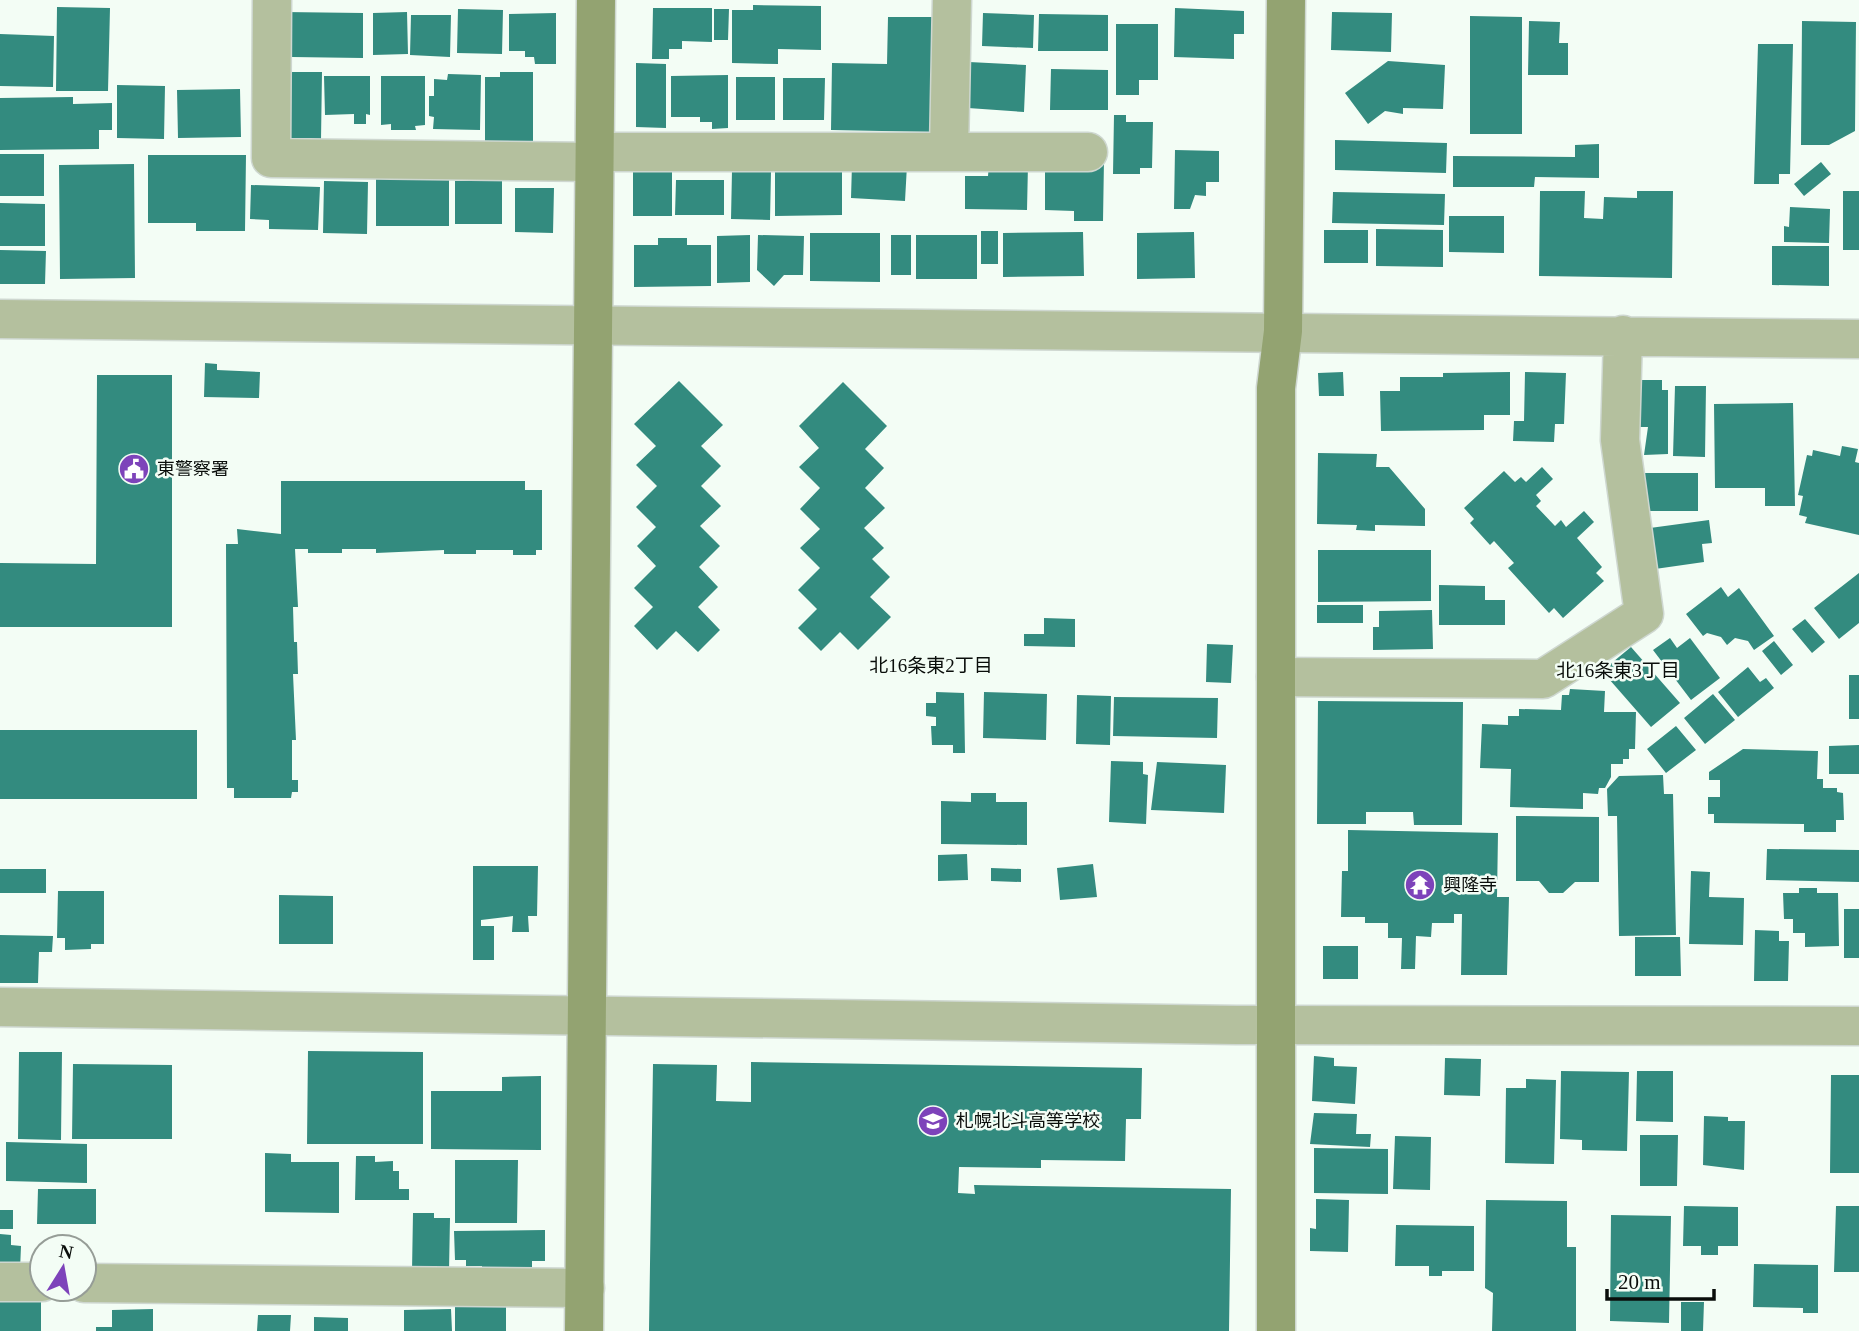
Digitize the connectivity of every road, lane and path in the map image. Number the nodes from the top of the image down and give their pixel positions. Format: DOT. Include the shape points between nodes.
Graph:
graph roads {
  1 [pos="272,0"];
  2 [pos="596,0"];
  3 [pos="952,0"];
  4 [pos="1286,0"];
  5 [pos="949,151"];
  6 [pos="1088,152"];
  7 [pos="595,157"];
  8 [pos="0,319"];
  9 [pos="593,323"];
  10 [pos="1283,331"];
  11 [pos="1623,335"];
  12 [pos="1859,339"];
  13 [pos="1276,677"];
  14 [pos="0,1007"];
  15 [pos="587,1014"];
  16 [pos="1278,1025"];
  17 [pos="1859,1026"];
  18 [pos="0,1282"];
  19 [pos="28,1282"];
  20 [pos="98,1283"];
  21 [pos="584,1288"];
  22 [pos="584,1331"];
  23 [pos="1276,1331"];
  1 -- 7 [label="street" via="271,158"];
  2 -- 7 [label="street"];
  3 -- 5 [label="street"];
  4 -- 10 [label="street"];
  5 -- 6 [label="street"];
  5 -- 7 [label="street"];
  7 -- 9 [label="street"];
  8 -- 9 [label="street"];
  9 -- 10 [label="street"];
  9 -- 15 [label="street"];
  10 -- 11 [label="street"];
  10 -- 13 [label="street" via="1276,388"];
  11 -- 12 [label="street"];
  11 -- 13 [label="street" via="1620,440 1644,614 1543,679"];
  13 -- 16 [label="street"];
  14 -- 15 [label="street"];
  15 -- 16 [label="street"];
  15 -- 21 [label="street"];
  16 -- 17 [label="street"];
  16 -- 23 [label="street"];
  18 -- 19 [label="street"];
  20 -- 21 [label="street"];
  21 -- 22 [label="street"];
}
